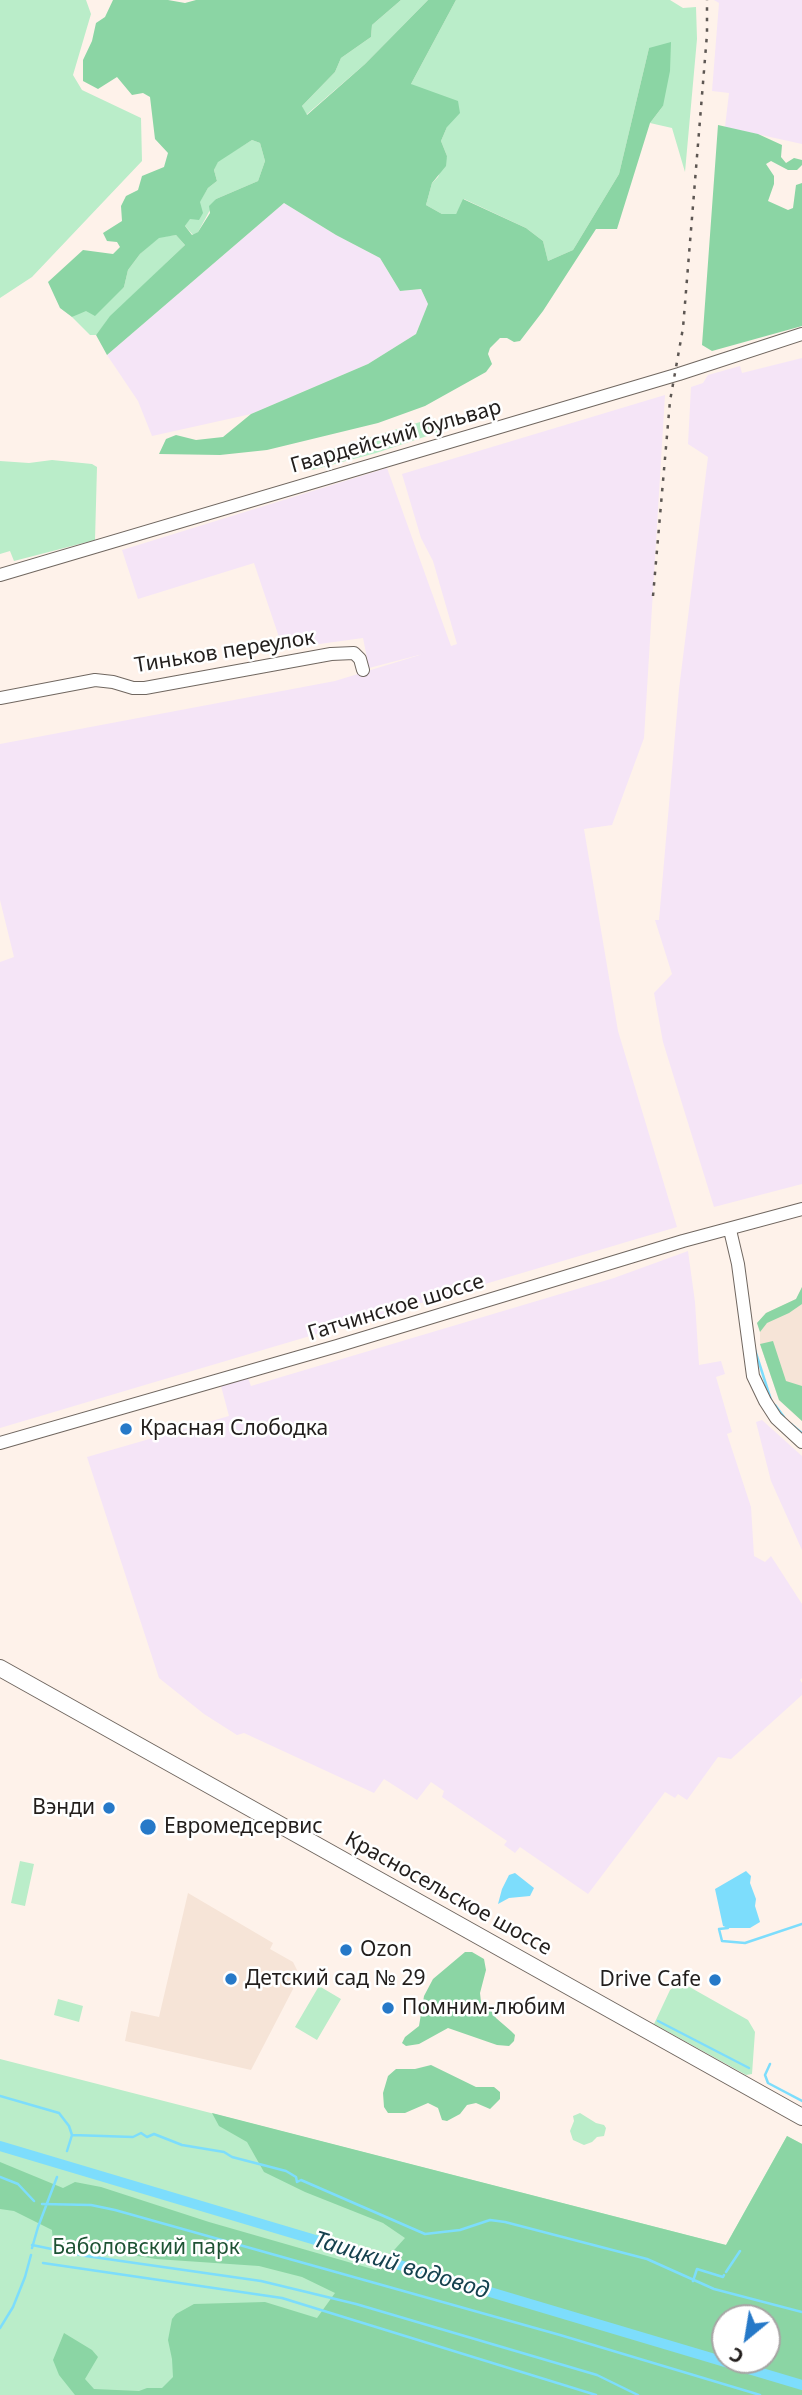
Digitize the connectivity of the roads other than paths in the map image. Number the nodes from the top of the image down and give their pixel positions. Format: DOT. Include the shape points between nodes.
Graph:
graph roads {
  1 [pos="802,334"];
  2 [pos="0,575"];
  3 [pos="363,670"];
  4 [pos="0,698"];
  5 [pos="802,1209"];
  6 [pos="730,1230"];
  7 [pos="0,1443"];
  8 [pos="802,1443"];
  9 [pos="0,1668"];
  10 [pos="802,2117"];
  1 -- 2 [label="street, Гвардейский бульвар"];
  3 -- 4 [label="street, Тиньков переулок" via="354,653 331,654 145,688 95,680"];
  5 -- 6 [label="street, Гатчинское шоссе"];
  6 -- 7 [label="street, Гатчинское шоссе"];
  6 -- 8 [label="street" via="753,1376 776,1419"];
  9 -- 10 [label="main road, Красносельское шоссе"];
}
